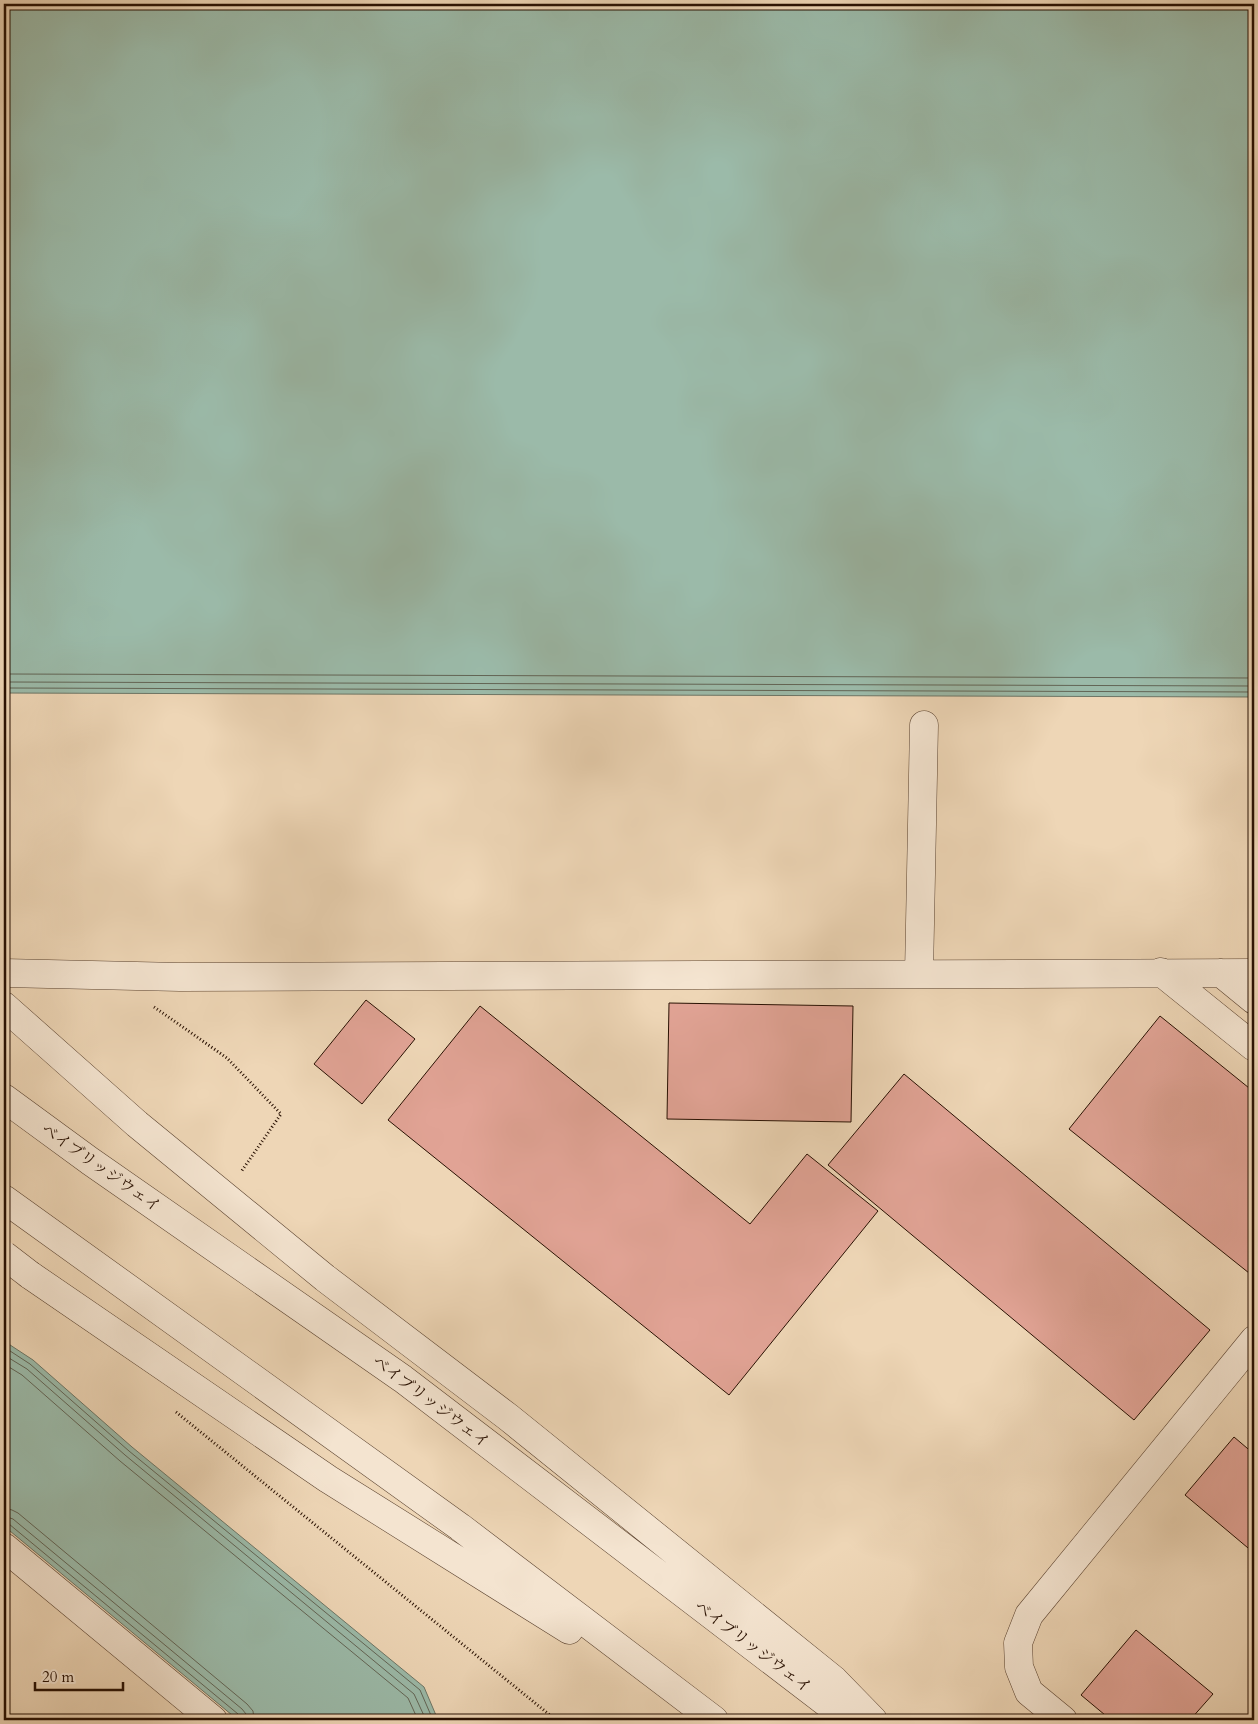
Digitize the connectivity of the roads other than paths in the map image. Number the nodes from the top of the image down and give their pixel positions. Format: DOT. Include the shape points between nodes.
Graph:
graph roads {
  1 [pos="924,725"];
  2 [pos="1161,972"];
  3 [pos="4,973"];
  4 [pos="1221,973"];
  5 [pos="1254,973"];
  6 [pos="919,974"];
  7 [pos="1254,1000"];
  8 [pos="4,1006"];
  9 [pos="1254,1047"];
  10 [pos="4,1098"];
  11 [pos="4,1199"];
  12 [pos="4,1255"];
  13 [pos="1254,1340"];
  14 [pos="4,1547"];
  15 [pos="213,1720"];
  16 [pos="713,1720"];
  17 [pos="848,1720"];
  18 [pos="874,1720"];
  19 [pos="1063,1720"];
  1 -- 6 [label="street"];
  2 -- 4 [label="street"];
  2 -- 6 [label="street"];
  2 -- 9 [label="street"];
  3 -- 6 [label="street" via="180,977"];
  4 -- 5 [label="street"];
  4 -- 7 [label="street"];
  8 -- 18 [label="street" via="137,1124 325,1278 508,1417 834,1680"];
  10 -- 17 [label="street, ベイブリッジウェイ" via="403,1379"];
  11 -- 16 [label="street" via="452,1522"];
  12 -- 16 [label="street, bridge" via="328,1479"];
  13 -- 19 [label="street" via="1029,1615 1018,1643 1019,1666 1029,1692"];
  14 -- 15 [label="street"];
}
